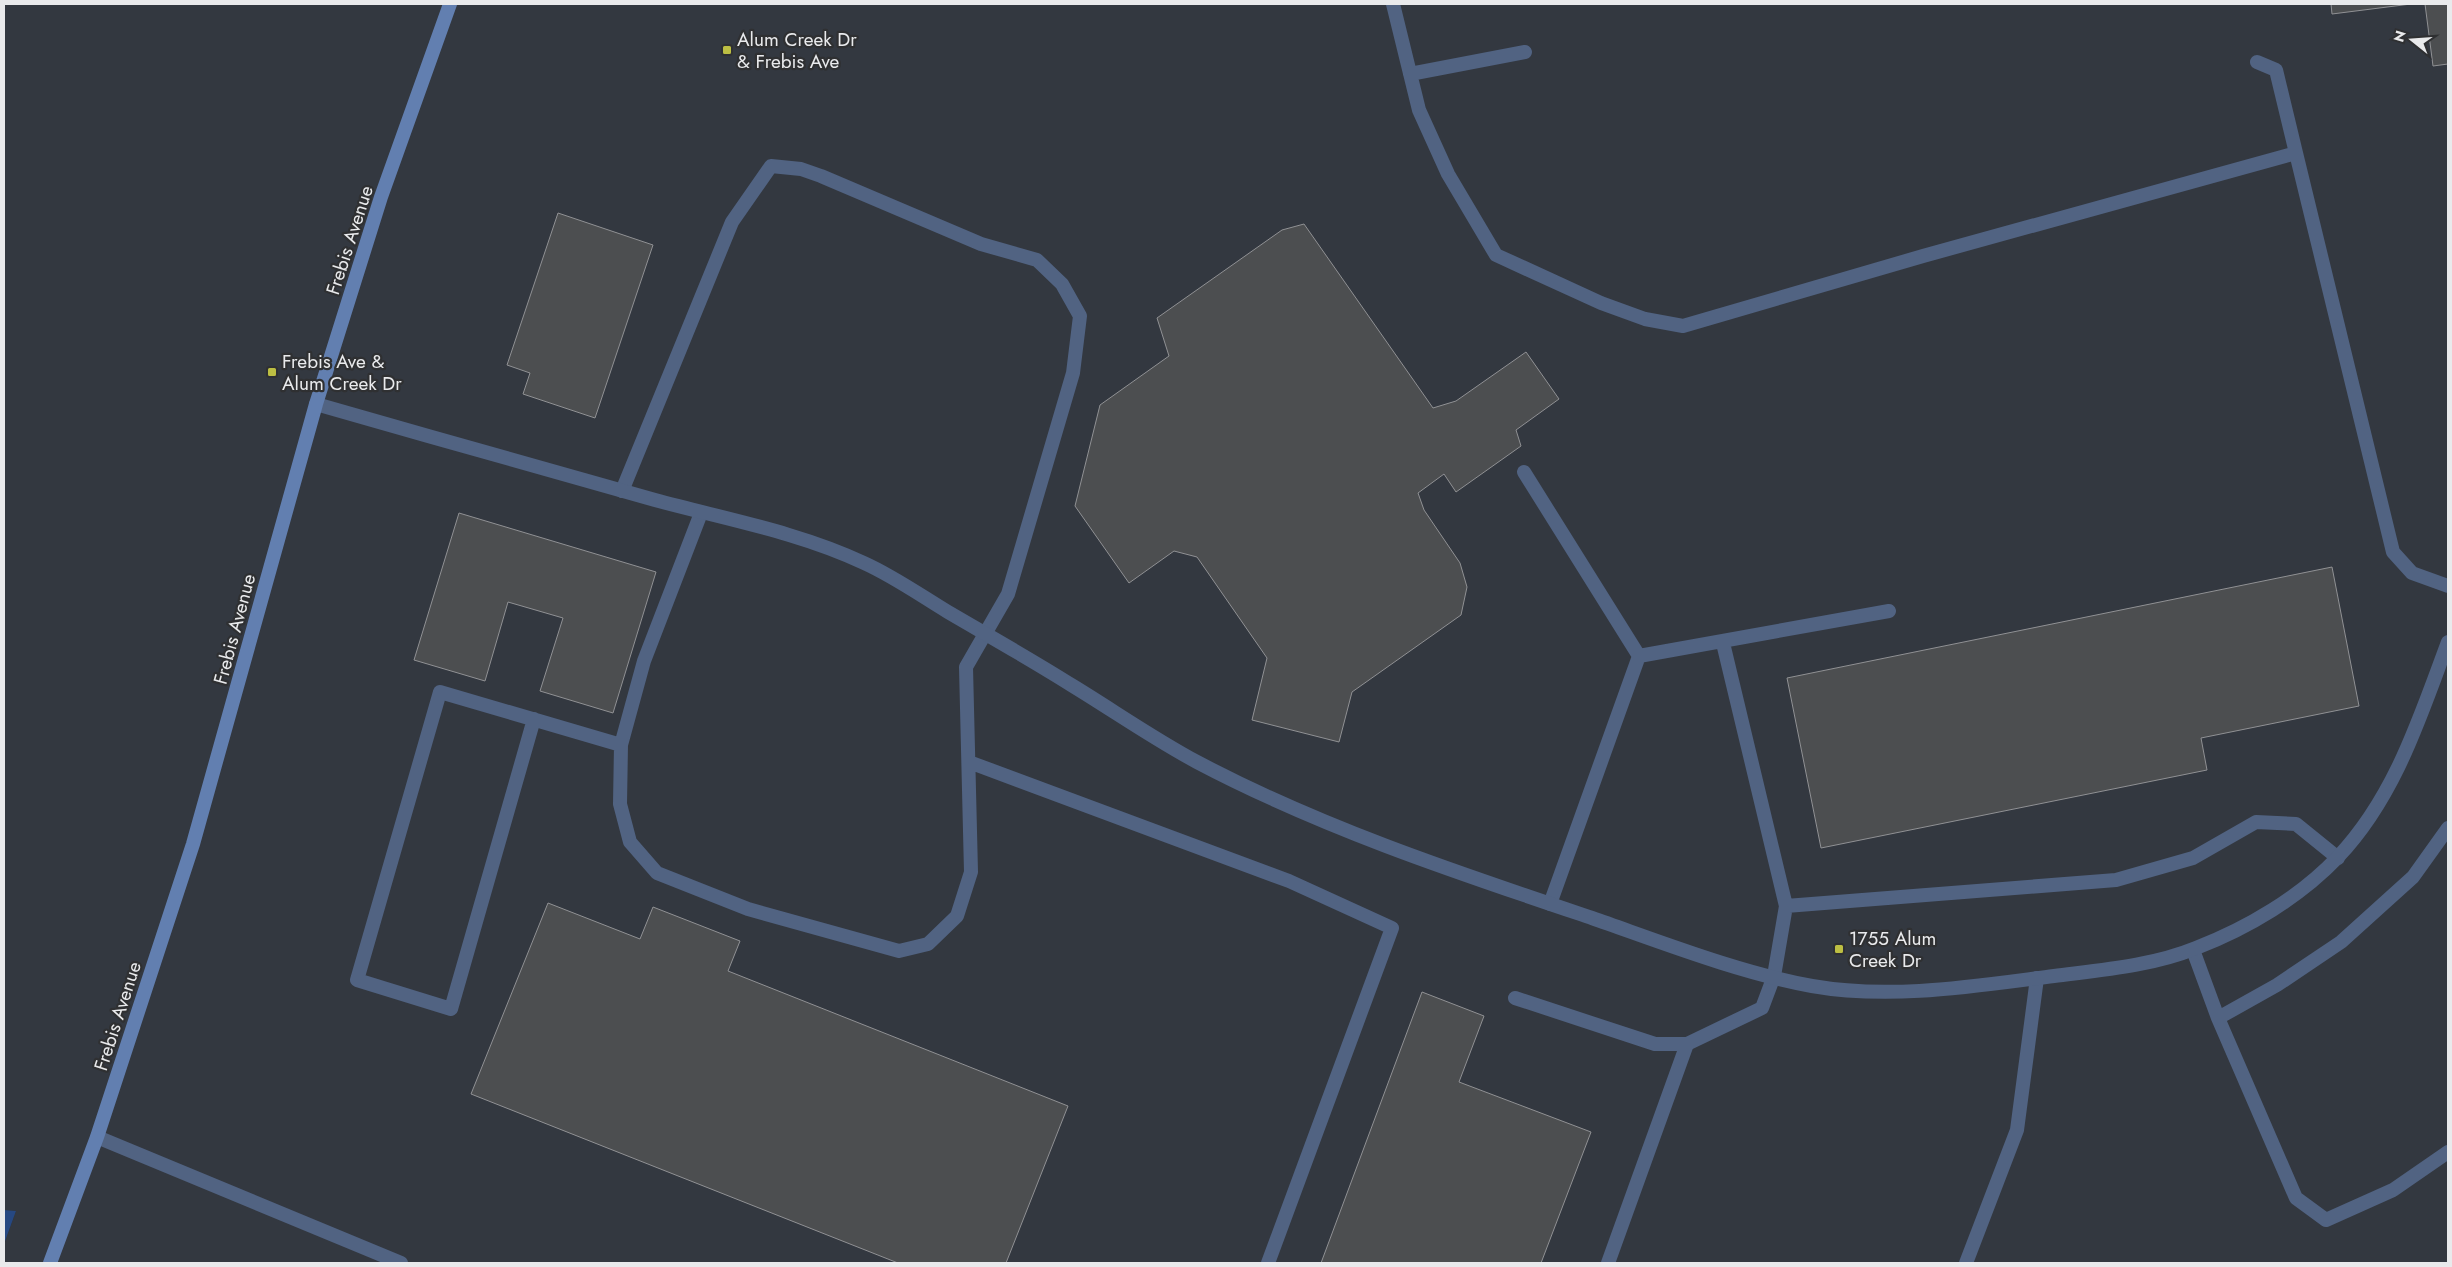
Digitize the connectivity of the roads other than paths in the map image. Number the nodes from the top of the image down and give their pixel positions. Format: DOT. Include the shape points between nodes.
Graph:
graph roads {
  1 [pos="450,4"];
  2 [pos="1393,4"];
  3 [pos="1525,52"];
  4 [pos="2257,62"];
  5 [pos="1410,74"];
  6 [pos="2296,153"];
  7 [pos="316,404"];
  8 [pos="1524,472"];
  9 [pos="622,491"];
  10 [pos="701,512"];
  11 [pos="2448,586"];
  12 [pos="1889,611"];
  13 [pos="985,634"];
  14 [pos="2448,642"];
  15 [pos="1723,643"];
  16 [pos="1639,656"];
  17 [pos="534,719"];
  18 [pos="621,745"];
  19 [pos="969,762"];
  20 [pos="2448,828"];
  21 [pos="2338,858"];
  22 [pos="1550,904"];
  23 [pos="1786,906"];
  24 [pos="2193,950"];
  25 [pos="1774,976"];
  26 [pos="2037,978"];
  27 [pos="1514,998"];
  28 [pos="2218,1018"];
  29 [pos="1687,1044"];
  30 [pos="97,1137"];
  31 [pos="2448,1152"];
  32 [pos="50,1263"];
  33 [pos="401,1263"];
  34 [pos="1268,1263"];
  35 [pos="1608,1263"];
  36 [pos="1966,1263"];
  1 -- 7 [label="main road, Frebis Avenue" via="381,197"];
  2 -- 5 [label="street"];
  3 -- 5 [label="street"];
  4 -- 6 [label="street" via="2276,70"];
  5 -- 6 [label="street" via="1419,110 1448,174 1496,255 1601,303 1645,319 1683,326"];
  6 -- 11 [label="street" via="2393,552 2412,574"];
  7 -- 9 [label="street"];
  7 -- 30 [label="main road, Frebis Avenue" via="193,844"];
  8 -- 16 [label="street"];
  9 -- 10 [label="street"];
  9 -- 13 [label="street" via="732,222 771,166 801,169 821,176 981,244 1037,260 1062,284 1080,316 1073,373 1008,594"];
  10 -- 13 [label="street" via="810,540 868,564"];
  10 -- 18 [label="street" via="644,661"];
  12 -- 15 [label="street"];
  13 -- 19 [label="street" via="966,667"];
  13 -- 22 [label="street" via="1194,760 1281,803"];
  14 -- 21 [label="street" via="2419,720 2386,793"];
  15 -- 16 [label="street"];
  15 -- 23 [label="street"];
  16 -- 22 [label="street"];
  17 -- 17 [label="street" via="440,692 357,980 451,1009"];
  17 -- 18 [label="street"];
  18 -- 19 [label="street" via="620,804 630,842 657,873 748,909 898,950 928,944 958,916 971,872"];
  19 -- 34 [label="street" via="1289,881 1392,928"];
  20 -- 28 [label="street" via="2413,877 2341,942 2277,985"];
  21 -- 23 [label="street" via="2296,824 2256,822 2193,858 2116,880"];
  21 -- 24 [label="street" via="2273,910"];
  22 -- 25 [label="street" via="1697,954"];
  23 -- 25 [label="street"];
  24 -- 26 [label="street" via="2130,965"];
  24 -- 28 [label="street"];
  25 -- 26 [label="street" via="1810,986 1850,991 1904,991"];
  25 -- 29 [label="street" via="1762,1008"];
  26 -- 36 [label="street" via="2017,1130"];
  27 -- 29 [label="street" via="1655,1044"];
  28 -- 31 [label="street" via="2296,1198 2326,1220 2393,1190"];
  29 -- 35 [label="street"];
  30 -- 32 [label="main road, Frebis Avenue"];
  30 -- 33 [label="street"];
}
